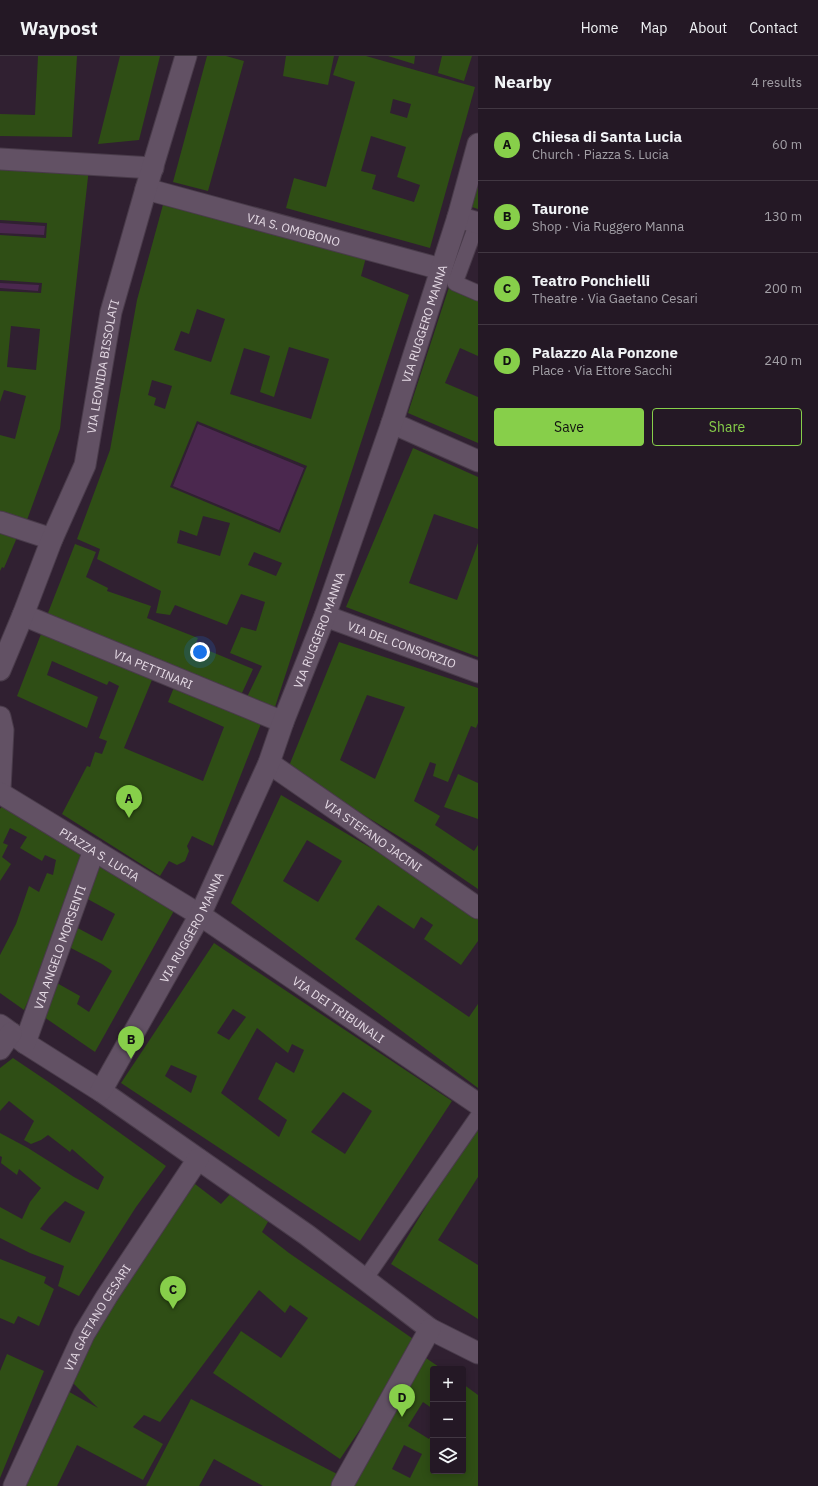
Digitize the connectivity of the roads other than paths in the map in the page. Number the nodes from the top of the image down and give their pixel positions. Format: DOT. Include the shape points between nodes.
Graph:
graph roads {
  1 [pos="186,56"];
  2 [pos="478,144"];
  3 [pos="0,159"];
  4 [pos="153,168"];
  5 [pos="146,190"];
  6 [pos="458,218"];
  7 [pos="478,223"];
  8 [pos="478,227"];
  9 [pos="441,269"];
  10 [pos="478,293"];
  11 [pos="392,424"];
  12 [pos="478,461"];
  13 [pos="0,522"];
  14 [pos="52,539"];
  15 [pos="23,615"];
  16 [pos="325,616"];
  17 [pos="0,670"];
  18 [pos="478,672"];
  19 [pos="283,722"];
  20 [pos="1,729"];
  21 [pos="269,763"];
  22 [pos="0,790"];
  23 [pos="0,793"];
  24 [pos="94,850"];
  25 [pos="478,908"];
  26 [pos="200,915"];
  27 [pos="9,1038"];
  28 [pos="101,1091"];
  29 [pos="478,1104"];
  30 [pos="478,1116"];
  31 [pos="198,1159"];
  32 [pos="365,1279"];
  33 [pos="430,1329"];
  34 [pos="478,1354"];
  35 [pos="14,1486"];
  36 [pos="342,1486"];
  1 -- 4 [label="street, VIA LEONIDA BISSOLATI"];
  2 -- 6 [label="street, VIA RUGGERO MANNA"];
  3 -- 4 [label="street"];
  4 -- 5 [label="street, VIA LEONIDA BISSOLATI"];
  5 -- 9 [label="street, VIA S. OMOBONO"];
  5 -- 14 [label="street, VIA LEONIDA BISSOLATI" via="111,312 85,465"];
  6 -- 7 [label="street"];
  6 -- 9 [label="street, VIA RUGGERO MANNA"];
  8 -- 10 [label="street" via="476,226 455,284"];
  9 -- 11 [label="street, VIA RUGGERO MANNA"];
  11 -- 12 [label="street"];
  11 -- 16 [label="street, VIA RUGGERO MANNA"];
  13 -- 14 [label="street"];
  14 -- 15 [label="street, VIA LEONIDA BISSOLATI"];
  15 -- 17 [label="street, VIA LEONIDA BISSOLATI"];
  15 -- 19 [label="street, VIA PETTINARI"];
  16 -- 18 [label="street, VIA DEL CONSORZIO"];
  16 -- 19 [label="street, VIA RUGGERO MANNA"];
  19 -- 21 [label="street, VIA RUGGERO MANNA"];
  20 -- 22 [label="street"];
  21 -- 25 [label="street, VIA STEFANO JACINI"];
  21 -- 26 [label="street, VIA RUGGERO MANNA"];
  23 -- 24 [label="street, PIAZZA S. LUCIA"];
  24 -- 26 [label="street, PIAZZA S. LUCIA"];
  24 -- 27 [label="street, VIA ANGELO MORSENTI"];
  26 -- 28 [label="street, VIA RUGGERO MANNA"];
  26 -- 29 [label="street, VIA DEI TRIBUNALI"];
  27 -- 28 [label="street"];
  28 -- 31 [label="street"];
  30 -- 32 [label="street"];
  31 -- 32 [label="street"];
  31 -- 35 [label="street, VIA GAETANO CESARI" via="84,1334"];
  32 -- 33 [label="street"];
  33 -- 34 [label="street"];
  33 -- 36 [label="street"];
}
